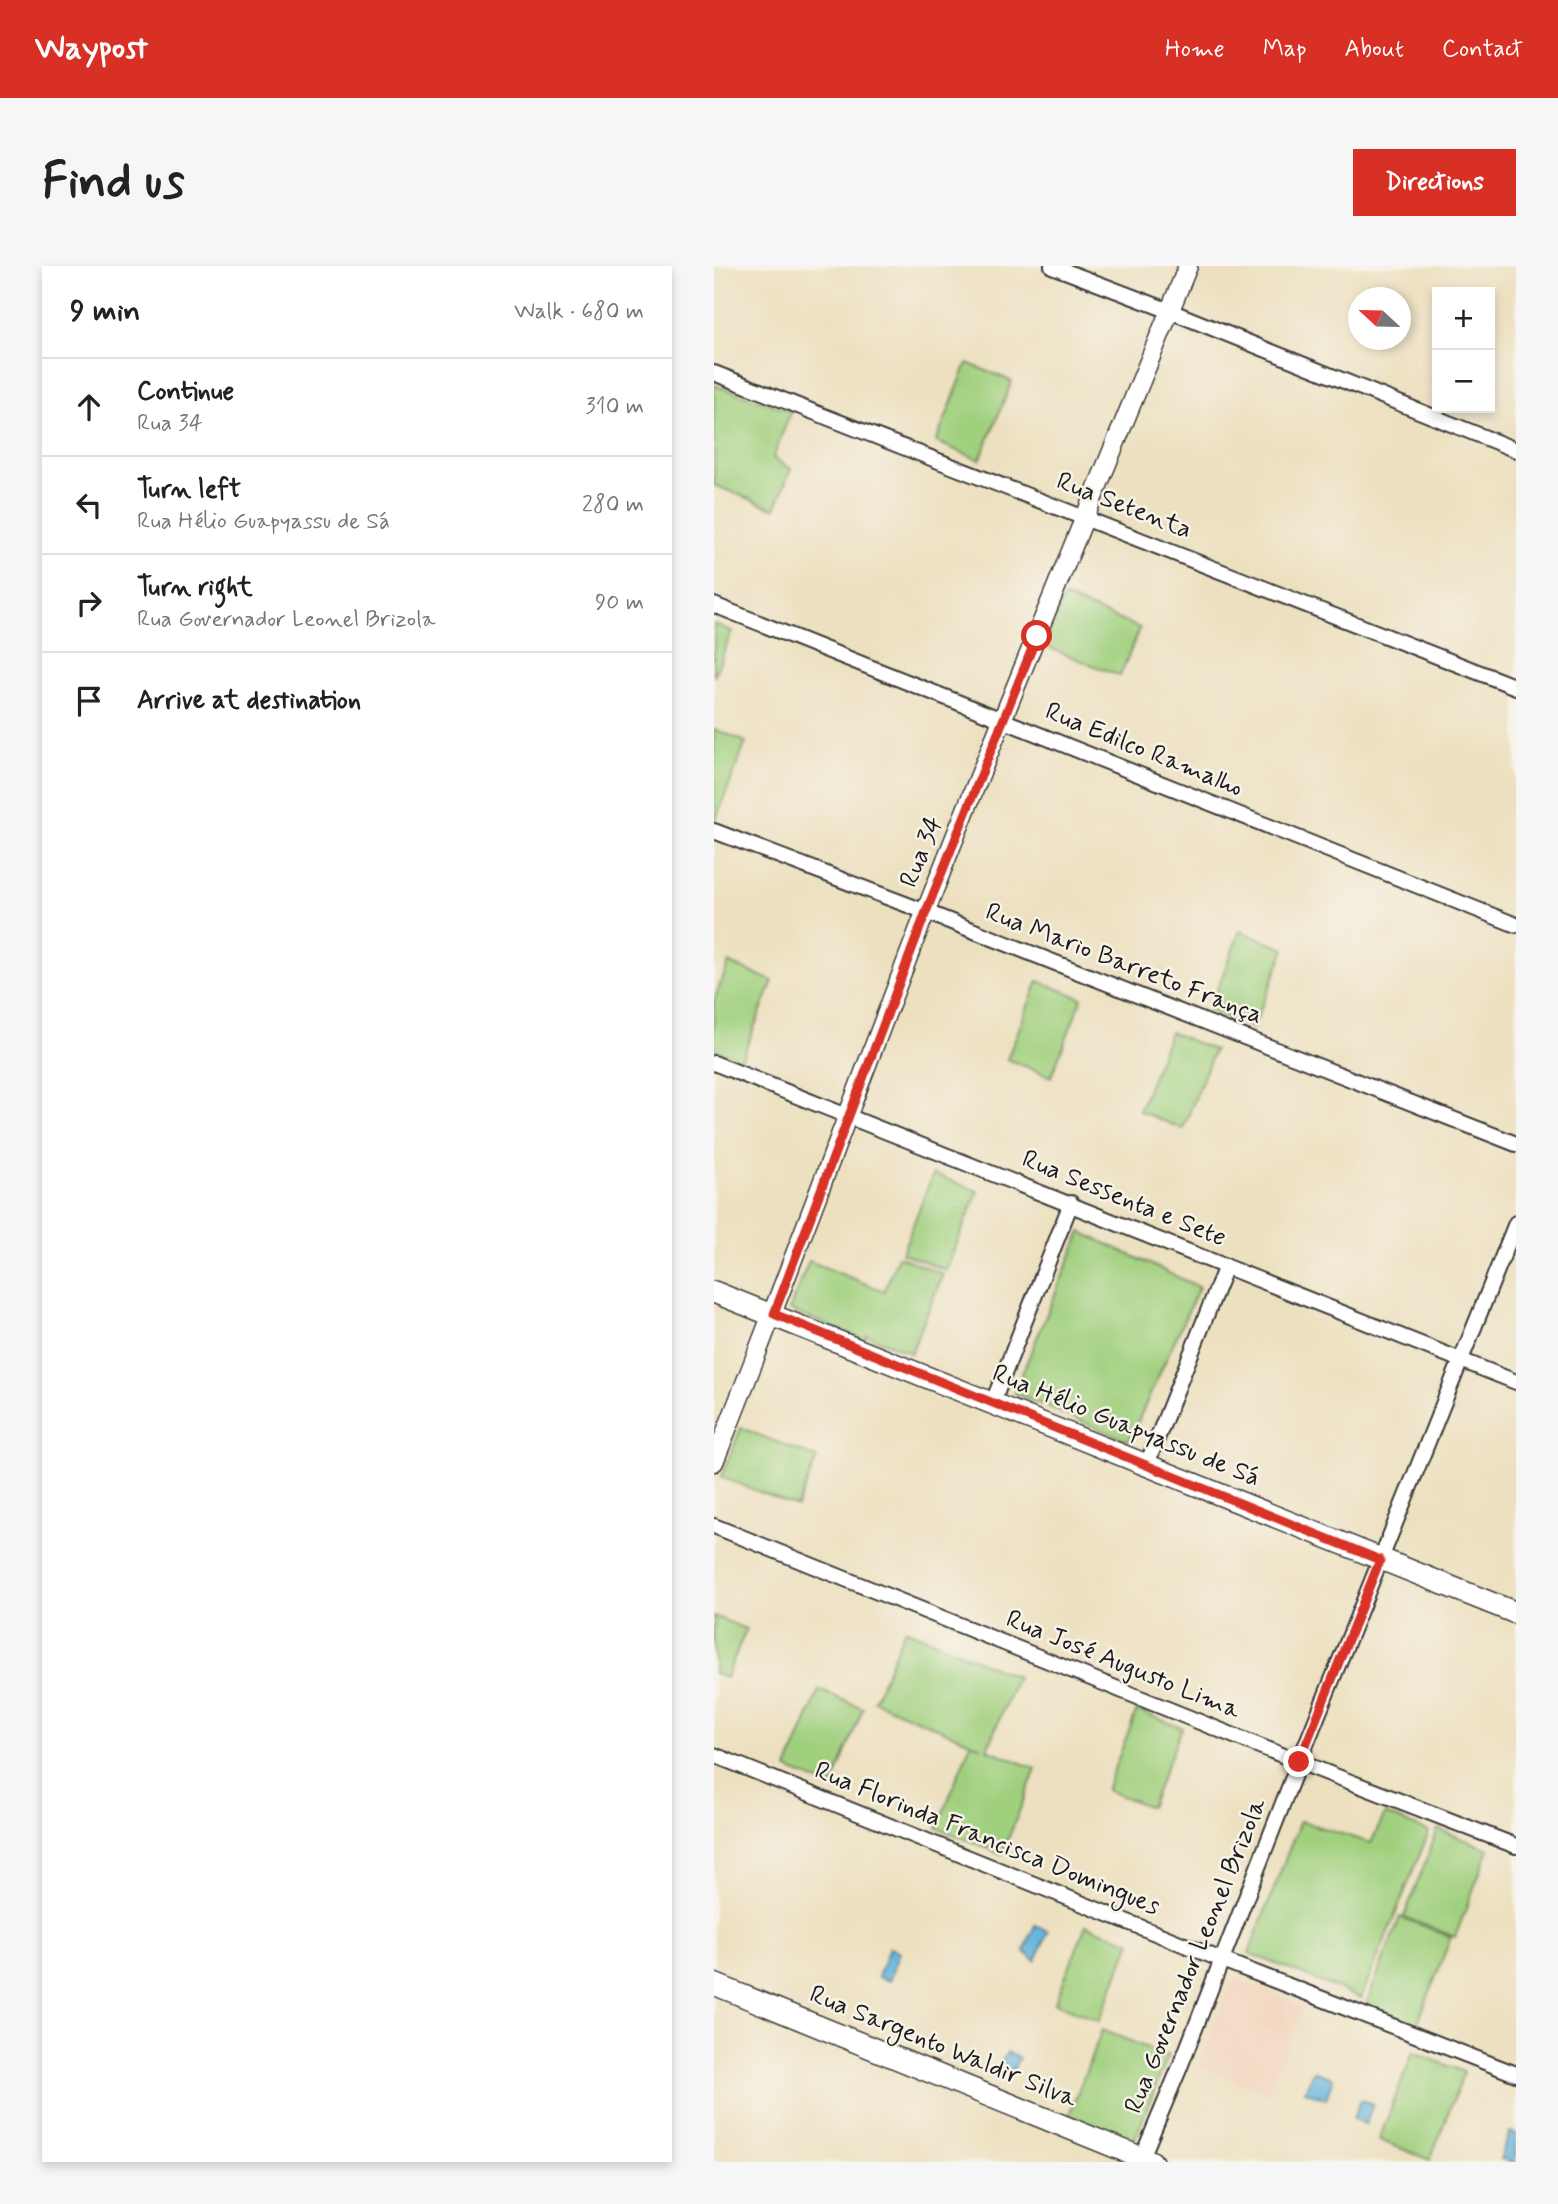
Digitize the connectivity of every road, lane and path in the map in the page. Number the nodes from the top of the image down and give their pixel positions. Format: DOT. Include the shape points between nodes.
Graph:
graph roads {
  1 [pos="1052,266"];
  2 [pos="1188,266"];
  3 [pos="1170,311"];
  4 [pos="714,373"];
  5 [pos="1516,450"];
  6 [pos="1084,516"];
  7 [pos="714,605"];
  8 [pos="1516,687"];
  9 [pos="1003,720"];
  10 [pos="714,831"];
  11 [pos="926,912"];
  12 [pos="1516,925"];
  13 [pos="714,1063"];
  14 [pos="848,1115"];
  15 [pos="1516,1144"];
  16 [pos="1071,1203"];
  17 [pos="1516,1223"];
  18 [pos="1226,1266"];
  19 [pos="714,1292"];
  20 [pos="774,1314"];
  21 [pos="1459,1360"];
  22 [pos="1516,1382"];
  23 [pos="993,1402"];
  24 [pos="714,1462"];
  25 [pos="1147,1464"];
  26 [pos="714,1526"];
  27 [pos="1380,1560"];
  28 [pos="1516,1613"];
  29 [pos="714,1755"];
  30 [pos="1299,1762"];
  31 [pos="1516,1846"];
  32 [pos="1222,1960"];
  33 [pos="714,1984"];
  34 [pos="1516,2074"];
  35 [pos="1145,2161"];
  1 -- 3 [label="street"];
  2 -- 3 [label="street, Rua 34"];
  3 -- 5 [label="street"];
  3 -- 6 [label="street, Rua 34"];
  4 -- 6 [label="street, Rua Setenta"];
  6 -- 8 [label="street, Rua Setenta"];
  6 -- 9 [label="street, Rua 34"];
  7 -- 9 [label="street, Rua Edilco Ramalho"];
  9 -- 11 [label="street, Rua 34"];
  9 -- 12 [label="street, Rua Edilco Ramalho"];
  10 -- 11 [label="street, Rua Mario Barreto França"];
  11 -- 14 [label="street, Rua 34"];
  11 -- 15 [label="street, Rua Mario Barreto França"];
  13 -- 14 [label="street, Rua Sessenta e Sete"];
  14 -- 16 [label="street, Rua Sessenta e Sete"];
  14 -- 20 [label="street, Rua 34"];
  16 -- 18 [label="street, Rua Sessenta e Sete"];
  16 -- 23 [label="street"];
  17 -- 21 [label="street, Rua Governador Leonel Brizola"];
  18 -- 21 [label="street, Rua Sessenta e Sete"];
  18 -- 25 [label="street"];
  19 -- 20 [label="main road, Rua Hélio Guapyassu de Sá"];
  20 -- 23 [label="main road, Rua Hélio Guapyassu de Sá"];
  20 -- 24 [label="street, Rua 34"];
  21 -- 22 [label="street, Rua Sessenta e Sete"];
  21 -- 27 [label="street, Rua Governador Leonel Brizola"];
  23 -- 25 [label="main road, Rua Hélio Guapyassu de Sá"];
  25 -- 27 [label="main road, Rua Hélio Guapyassu de Sá"];
  26 -- 30 [label="street, Rua José Augusto Lima"];
  27 -- 28 [label="main road, Rua Hélio Guapyassu de Sá"];
  27 -- 30 [label="street, Rua Governador Leonel Brizola"];
  29 -- 32 [label="street, Rua Florinda Francisca Domingues"];
  30 -- 31 [label="street, Rua José Augusto Lima"];
  30 -- 32 [label="street, Rua Governador Leonel Brizola"];
  32 -- 34 [label="street, Rua Florinda Francisca Domingues"];
  32 -- 35 [label="street, Rua Governador Leonel Brizola"];
  33 -- 35 [label="main road, Rua Sargento Waldir Silva"];
}
